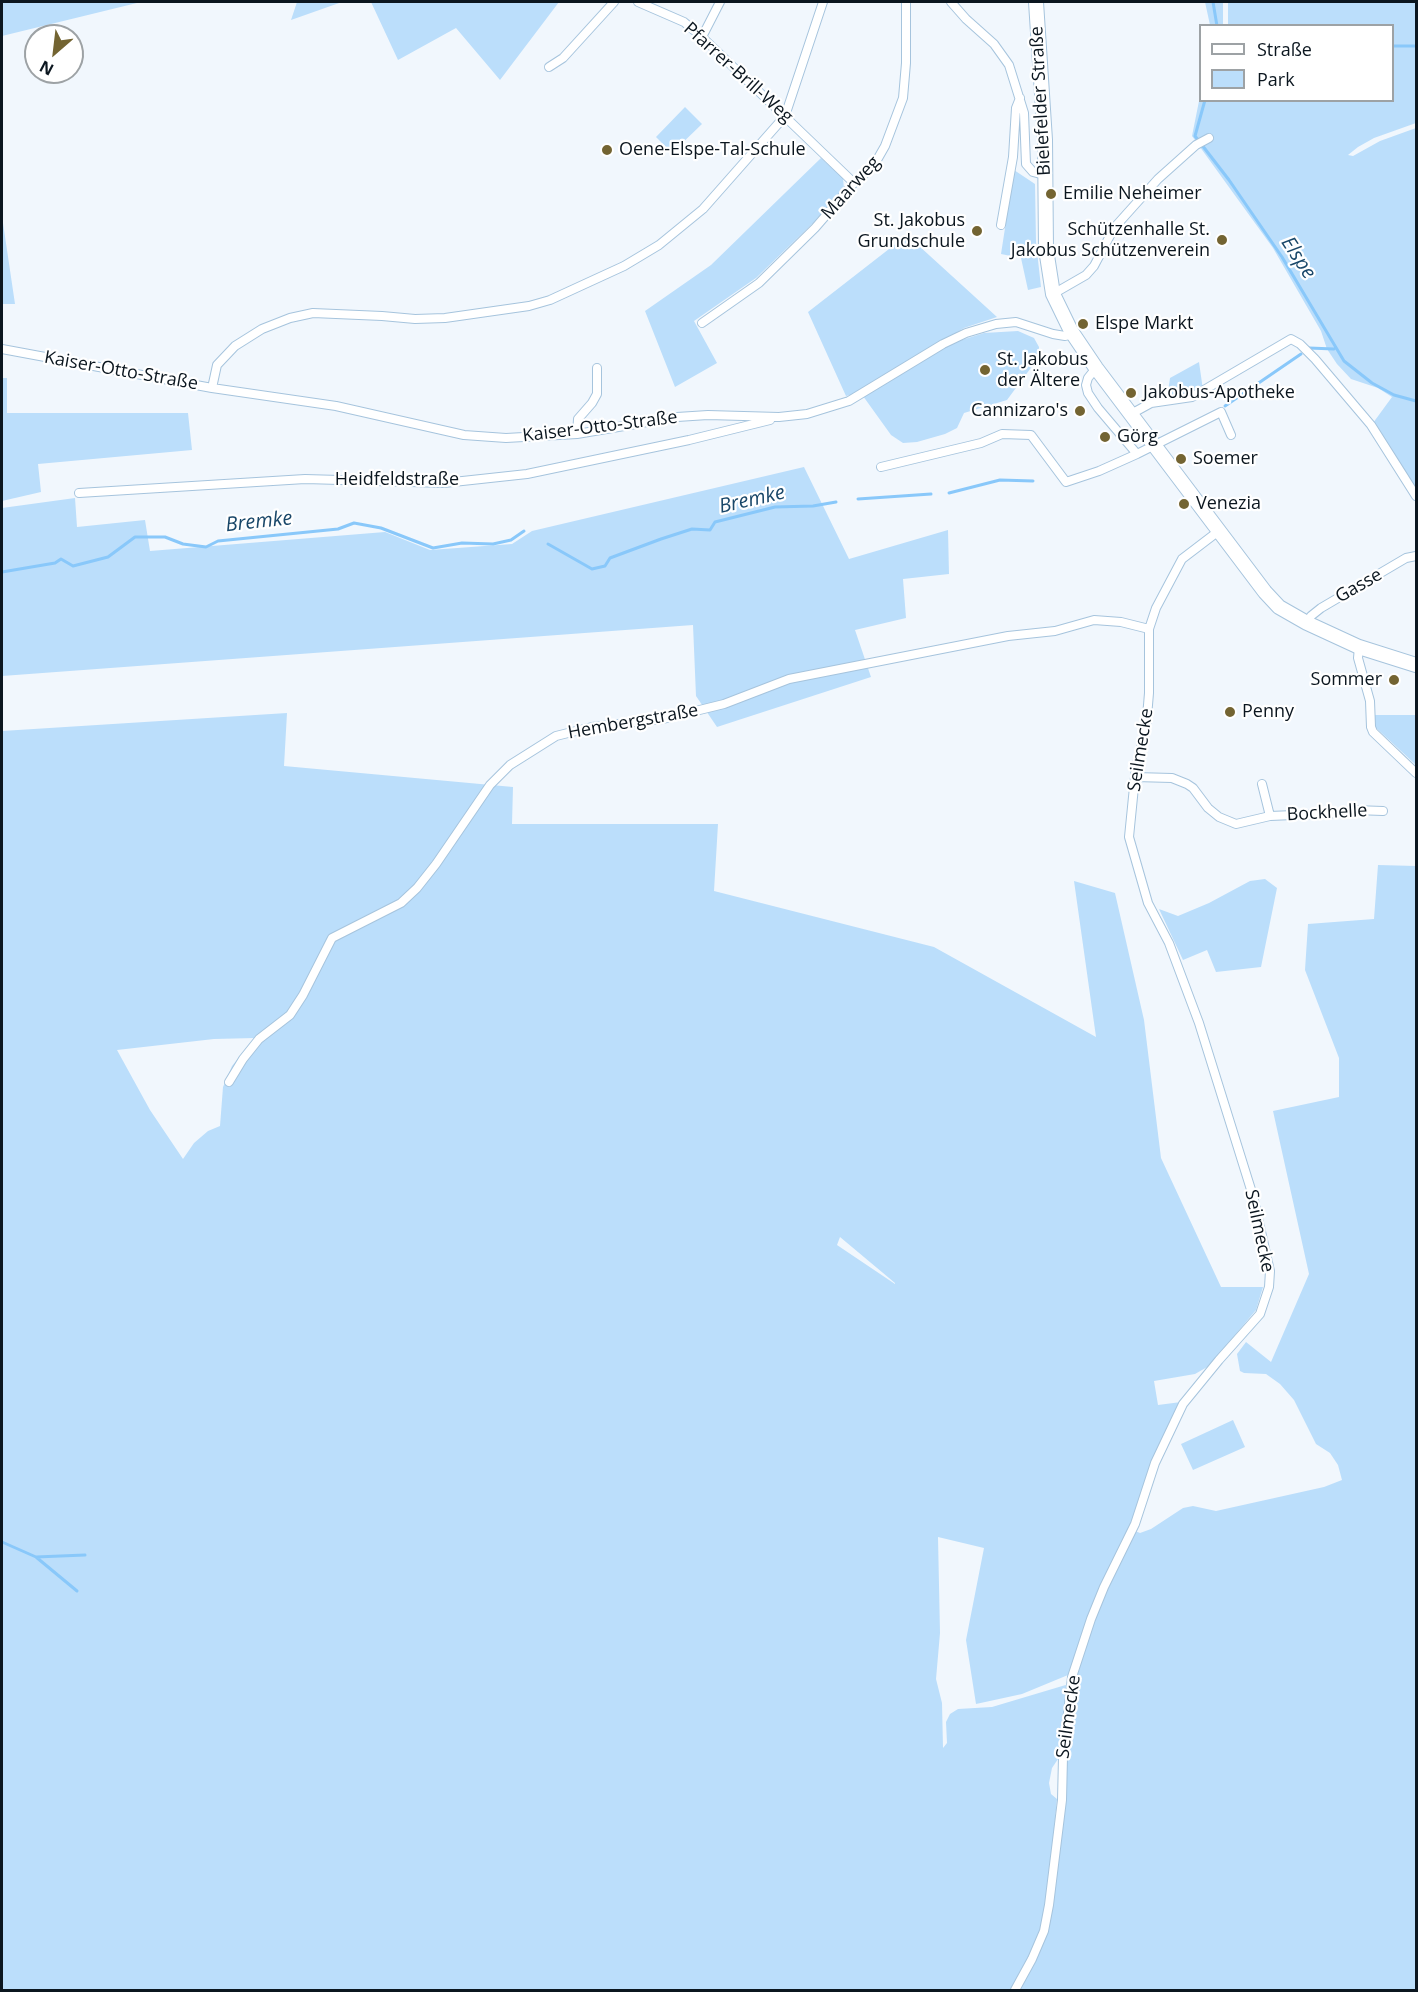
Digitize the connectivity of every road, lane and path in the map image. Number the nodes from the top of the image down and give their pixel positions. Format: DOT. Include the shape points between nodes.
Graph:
graph roads {
  1 [pos="614,2"];
  2 [pos="638,2"];
  3 [pos="720,2"];
  4 [pos="823,2"];
  5 [pos="906,2"];
  6 [pos="951,2"];
  7 [pos="1036,2"];
  8 [pos="702,37"];
  9 [pos="549,67"];
  10 [pos="1020,98"];
  11 [pos="785,116"];
  12 [pos="1203,141"];
  13 [pos="1044,175"];
  14 [pos="855,183"];
  15 [pos="1001,225"];
  16 [pos="1053,294"];
  17 [pos="702,323"];
  18 [pos="1073,334"];
  19 [pos="2,349"];
  20 [pos="597,368"];
  21 [pos="1096,368"];
  22 [pos="212,388"];
  23 [pos="1131,414"];
  24 [pos="779,417"];
  25 [pos="577,434"];
  26 [pos="1231,435"];
  27 [pos="1154,445"];
  28 [pos="1137,454"];
  29 [pos="881,467"];
  30 [pos="80,493"];
  31 [pos="1416,496"];
  32 [pos="1220,530"];
  33 [pos="1416,556"];
  34 [pos="1307,624"];
  35 [pos="1149,629"];
  36 [pos="1359,647"];
  37 [pos="1416,665"];
  38 [pos="1416,773"];
  39 [pos="1135,777"];
  40 [pos="1262,784"];
  41 [pos="1383,811"];
  42 [pos="1270,816"];
  43 [pos="229,1082"];
  44 [pos="1015,1990"];
  1 -- 9 [label="street" via="563,58"];
  2 -- 8 [label="street, Pfarrer-Brill-Weg" via="684,22"];
  3 -- 8 [label="street"];
  4 -- 11 [label="street"];
  5 -- 14 [label="street, Maarweg" via="903,98 885,146 870,172"];
  6 -- 10 [label="street" via="1002,54"];
  7 -- 13 [label="main road, Bielefelder Straße"];
  8 -- 11 [label="street, Pfarrer-Brill-Weg"];
  10 -- 13 [label="street" via="1026,164 1033,172"];
  10 -- 15 [label="street"];
  11 -- 14 [label="street, Pfarrer-Brill-Weg"];
  11 -- 22 [label="street" via="703,209 659,245 624,266 529,306 445,318 313,313 290,318 235,346 217,365"];
  12 -- 16 [label="street" via="1158,179 1114,228 1094,266"];
  13 -- 16 [label="main road, Bielefelder Straße" via="1046,249"];
  14 -- 17 [label="street, Maarweg" via="759,283"];
  16 -- 18 [label="main road, Bielefelder Straße"];
  18 -- 21 [label="main road, Bielefelder Straße"];
  18 -- 24 [label="street, Kaiser-Otto-Straße" via="1053,334 1016,321 996,324 943,344 849,401 807,414"];
  19 -- 22 [label="street, Kaiser-Otto-Straße"];
  20 -- 25 [label="street" via="597,394 578,419"];
  21 -- 23 [label="main road, Bielefelder Straße"];
  21 -- 28 [label="street" via="1088,378 1088,393"];
  22 -- 25 [label="street, Kaiser-Otto-Straße" via="336,406 464,435 506,438"];
  23 -- 27 [label="main road, Bielefelder Straße"];
  23 -- 31 [label="street" via="1151,403 1198,394 1291,339 1315,359 1371,425"];
  24 -- 25 [label="street, Kaiser-Otto-Straße" via="677,417"];
  24 -- 30 [label="street, Heidfeldstraße" via="528,474 444,483 305,479"];
  26 -- 27 [label="street" via="1221,412"];
  27 -- 28 [label="street"];
  27 -- 32 [label="main road, Bielefelder Straße"];
  28 -- 29 [label="street" via="1066,482 1031,435 1002,434 981,443"];
  32 -- 34 [label="main road, Bielefelder Straße" via="1279,607"];
  32 -- 35 [label="street, Seilmecke" via="1182,559"];
  33 -- 34 [label="street, Gasse" via="1406,558 1321,608"];
  34 -- 36 [label="main road, Bielefelder Straße"];
  35 -- 39 [label="street, Seilmecke" via="1146,729"];
  35 -- 43 [label="street, Hembergstraße" via="1094,620 1055,631 1008,636 789,680 724,704 663,719 592,727 556,736 510,765 490,785 436,864 401,903 332,938 290,1015 259,1039"];
  36 -- 37 [label="main road, Bielefelder Straße"];
  36 -- 38 [label="street" via="1373,732"];
  39 -- 42 [label="street, Bockhelle" via="1172,777 1187,784 1208,808 1228,821 1243,823"];
  39 -- 44 [label="street, Seilmecke" via="1129,837 1149,903 1169,943 1199,1023 1253,1196 1270,1271 1269,1287 1260,1314 1183,1404 1155,1463 1135,1524 1091,1618 1072,1677 1062,1800 1044,1931"];
  40 -- 42 [label="street, Bockhelle"];
  41 -- 42 [label="street, Bockhelle"];
}
